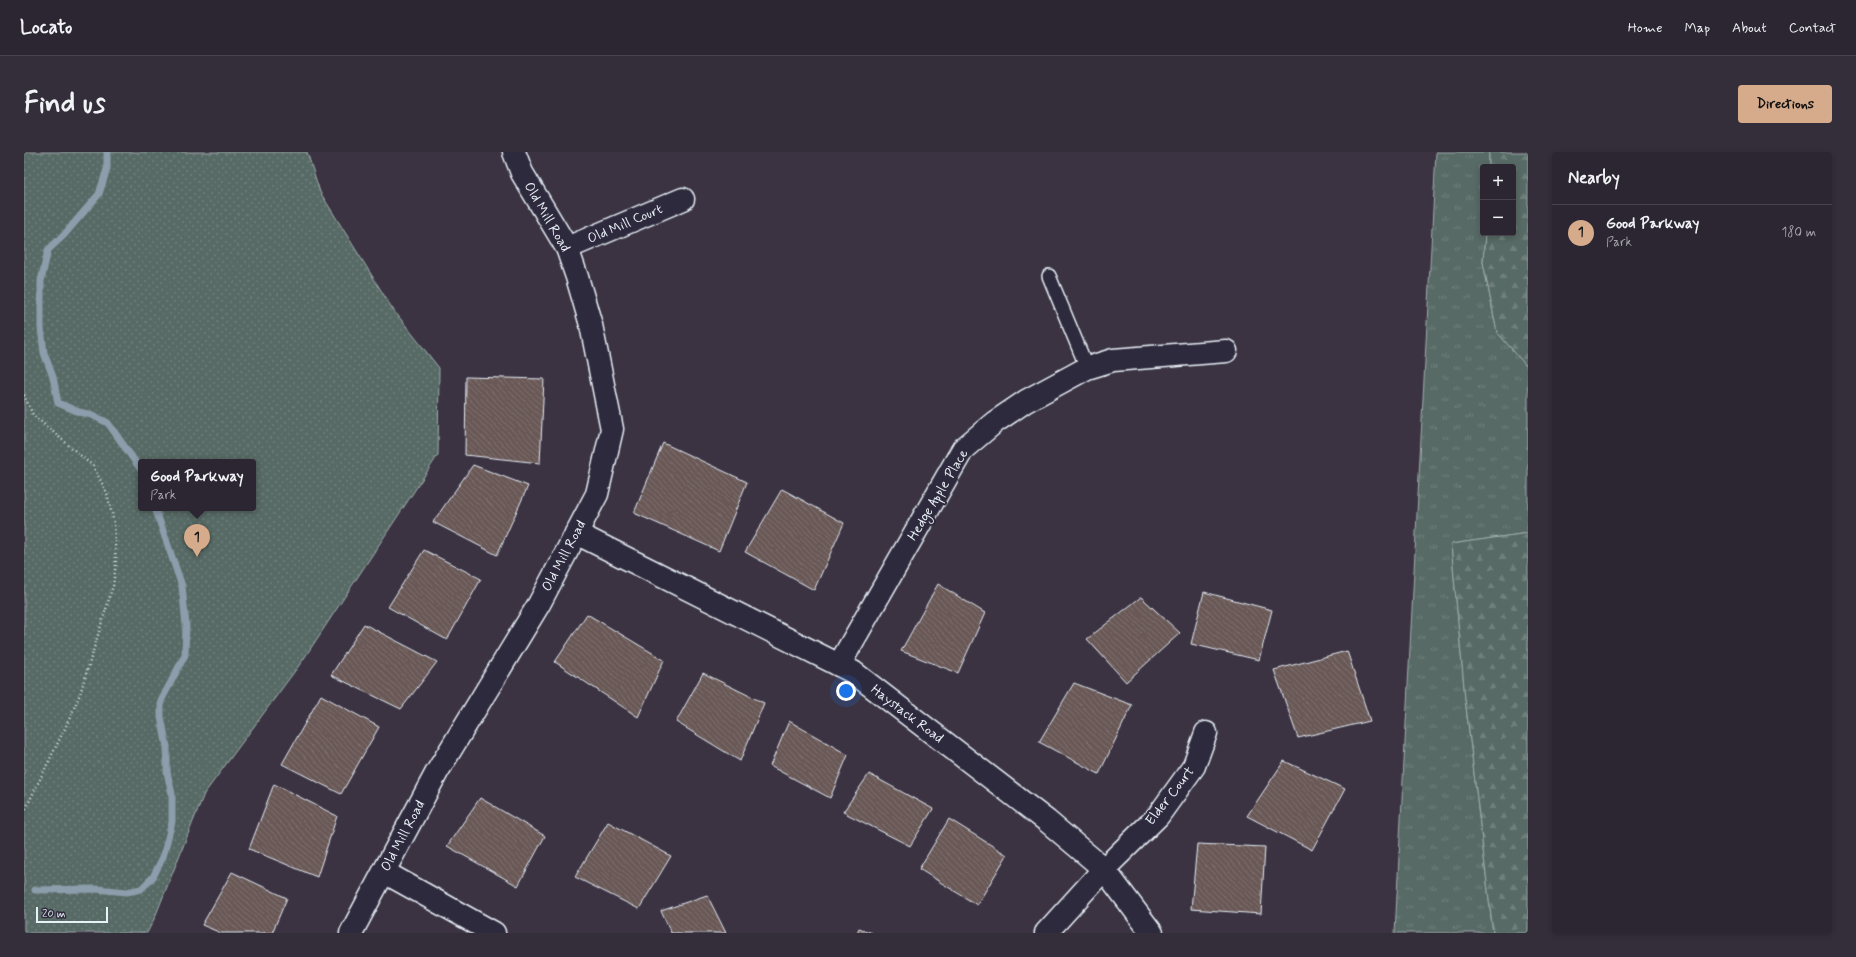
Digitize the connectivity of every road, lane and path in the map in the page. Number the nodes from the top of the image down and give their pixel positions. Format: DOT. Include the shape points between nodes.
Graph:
graph roads {
  1 [pos="514,152"];
  2 [pos="683,199"];
  3 [pos="567,248"];
  4 [pos="1050,276"];
  5 [pos="1226,351"];
  6 [pos="1087,368"];
  7 [pos="24,395"];
  8 [pos="576,533"];
  9 [pos="839,665"];
  10 [pos="1206,733"];
  11 [pos="24,812"];
  12 [pos="1104,869"];
  13 [pos="384,872"];
  14 [pos="351,933"];
  15 [pos="494,933"];
  16 [pos="1046,933"];
  17 [pos="1152,933"];
  1 -- 3 [label="street, Old Mill Road" via="526,179"];
  2 -- 3 [label="street, Old Mill Court"];
  3 -- 8 [label="street, Old Mill Road" via="591,325 612,429 597,494"];
  4 -- 6 [label="lane"];
  5 -- 6 [label="street, Hedge Apple Place" via="1113,360"];
  6 -- 9 [label="street, Hedge Apple Place" via="1026,401 995,422 963,449"];
  7 -- 11 [label="path" via="33,415 93,466 107,492 114,523 116,564 113,586 80,694"];
  8 -- 9 [label="street, Haystack Road"];
  8 -- 13 [label="street, Old Mill Road" via="539,604 437,772"];
  9 -- 12 [label="street, Haystack Road" via="853,672 1041,816"];
  10 -- 12 [label="street, Elder Court" via="1194,766 1158,816"];
  12 -- 16 [label="street, Elder Court"];
  12 -- 17 [label="street, Haystack Road"];
  13 -- 14 [label="street, Old Mill Road"];
  13 -- 15 [label="street"];
}
